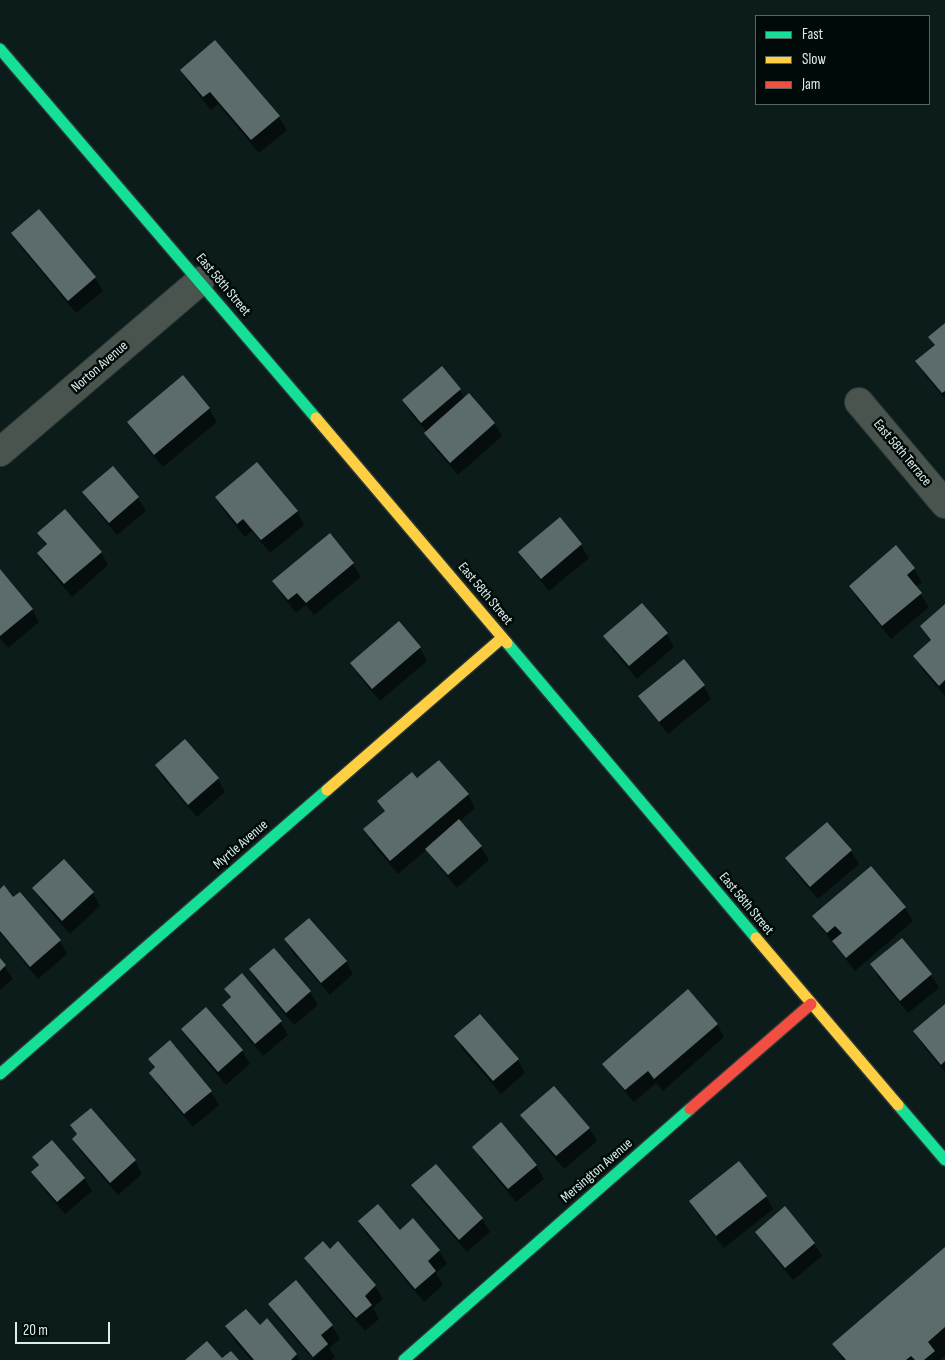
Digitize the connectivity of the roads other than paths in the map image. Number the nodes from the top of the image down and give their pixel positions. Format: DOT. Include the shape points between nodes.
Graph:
graph roads {
  1 [pos="0,49"];
  2 [pos="200,281"];
  3 [pos="859,402"];
  4 [pos="0,452"];
  5 [pos="945,504"];
  6 [pos="502,638"];
  7 [pos="812,1004"];
  8 [pos="0,1074"];
  9 [pos="945,1160"];
  10 [pos="404,1360"];
  1 -- 2 [label="street, East 58th Street"];
  2 -- 4 [label="street, Norton Avenue"];
  2 -- 6 [label="street, East 58th Street"];
  3 -- 5 [label="street, East 58th Terrace"];
  6 -- 7 [label="street, East 58th Street"];
  6 -- 8 [label="street, Myrtle Avenue"];
  7 -- 9 [label="street, East 58th Street"];
  7 -- 10 [label="street, Mersington Avenue"];
}
